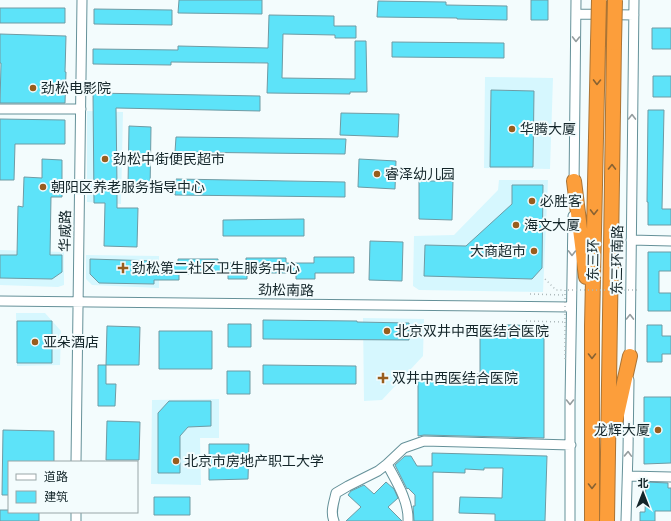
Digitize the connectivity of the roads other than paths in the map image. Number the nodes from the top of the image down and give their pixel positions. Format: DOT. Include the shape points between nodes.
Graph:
graph roads {
  1 [pos="82,0"];
  2 [pos="576,0"];
  3 [pos="599,0"];
  4 [pos="614,0"];
  5 [pos="634,0"];
  6 [pos="576,14"];
  7 [pos="634,15"];
  8 [pos="0,109"];
  9 [pos="81,109"];
  10 [pos="574,181"];
  11 [pos="631,240"];
  12 [pos="671,240"];
  13 [pos="0,301"];
  14 [pos="78,302"];
  15 [pos="571,307"];
  16 [pos="592,326"];
  17 [pos="630,356"];
  18 [pos="571,445"];
  19 [pos="607,458"];
  20 [pos="76,461"];
  21 [pos="387,464"];
  22 [pos="628,476"];
  23 [pos="671,477"];
  24 [pos="334,521"];
  25 [pos="408,521"];
  26 [pos="570,521"];
  27 [pos="592,521"];
  28 [pos="607,521"];
  29 [pos="626,521"];
  1 -- 9 [label="street, 华威路"];
  2 -- 6 [label="street"];
  3 -- 16 [label="highway, 东三环, one-way, bridge"];
  19 -- 4 [label="highway, 东三环, one-way, bridge"];
  5 -- 7 [label="street, 东三环南路"];
  6 -- 7 [label="street"];
  6 -- 10 [label="street, one-way"];
  11 -- 7 [label="street, 东三环南路, one-way"];
  8 -- 9 [label="street"];
  9 -- 14 [label="street, 华威路"];
  10 -- 15 [label="street, one-way"];
  10 -- 16 [label="highway"];
  11 -- 12 [label="street"];
  17 -- 11 [label="street, 东三环南路, one-way"];
  13 -- 14 [label="street, 劲松南路"];
  14 -- 15 [label="street, 劲松南路"];
  14 -- 20 [label="street, 华威路"];
  15 -- 18 [label="street, one-way"];
  16 -- 27 [label="highway, 东三环, one-way"];
  17 -- 19 [label="highway"];
  22 -- 17 [label="street, 东三环南路, one-way"];
  18 -- 21 [label="street" via="424,441 404,448"];
  18 -- 26 [label="street"];
  19 -- 28 [label="highway, 东三环"];
  21 -- 24 [label="street" via="336,493 332,518"];
  21 -- 25 [label="street" via="403,498"];
  22 -- 23 [label="street"];
  22 -- 29 [label="street, 东三环南路"];
}
